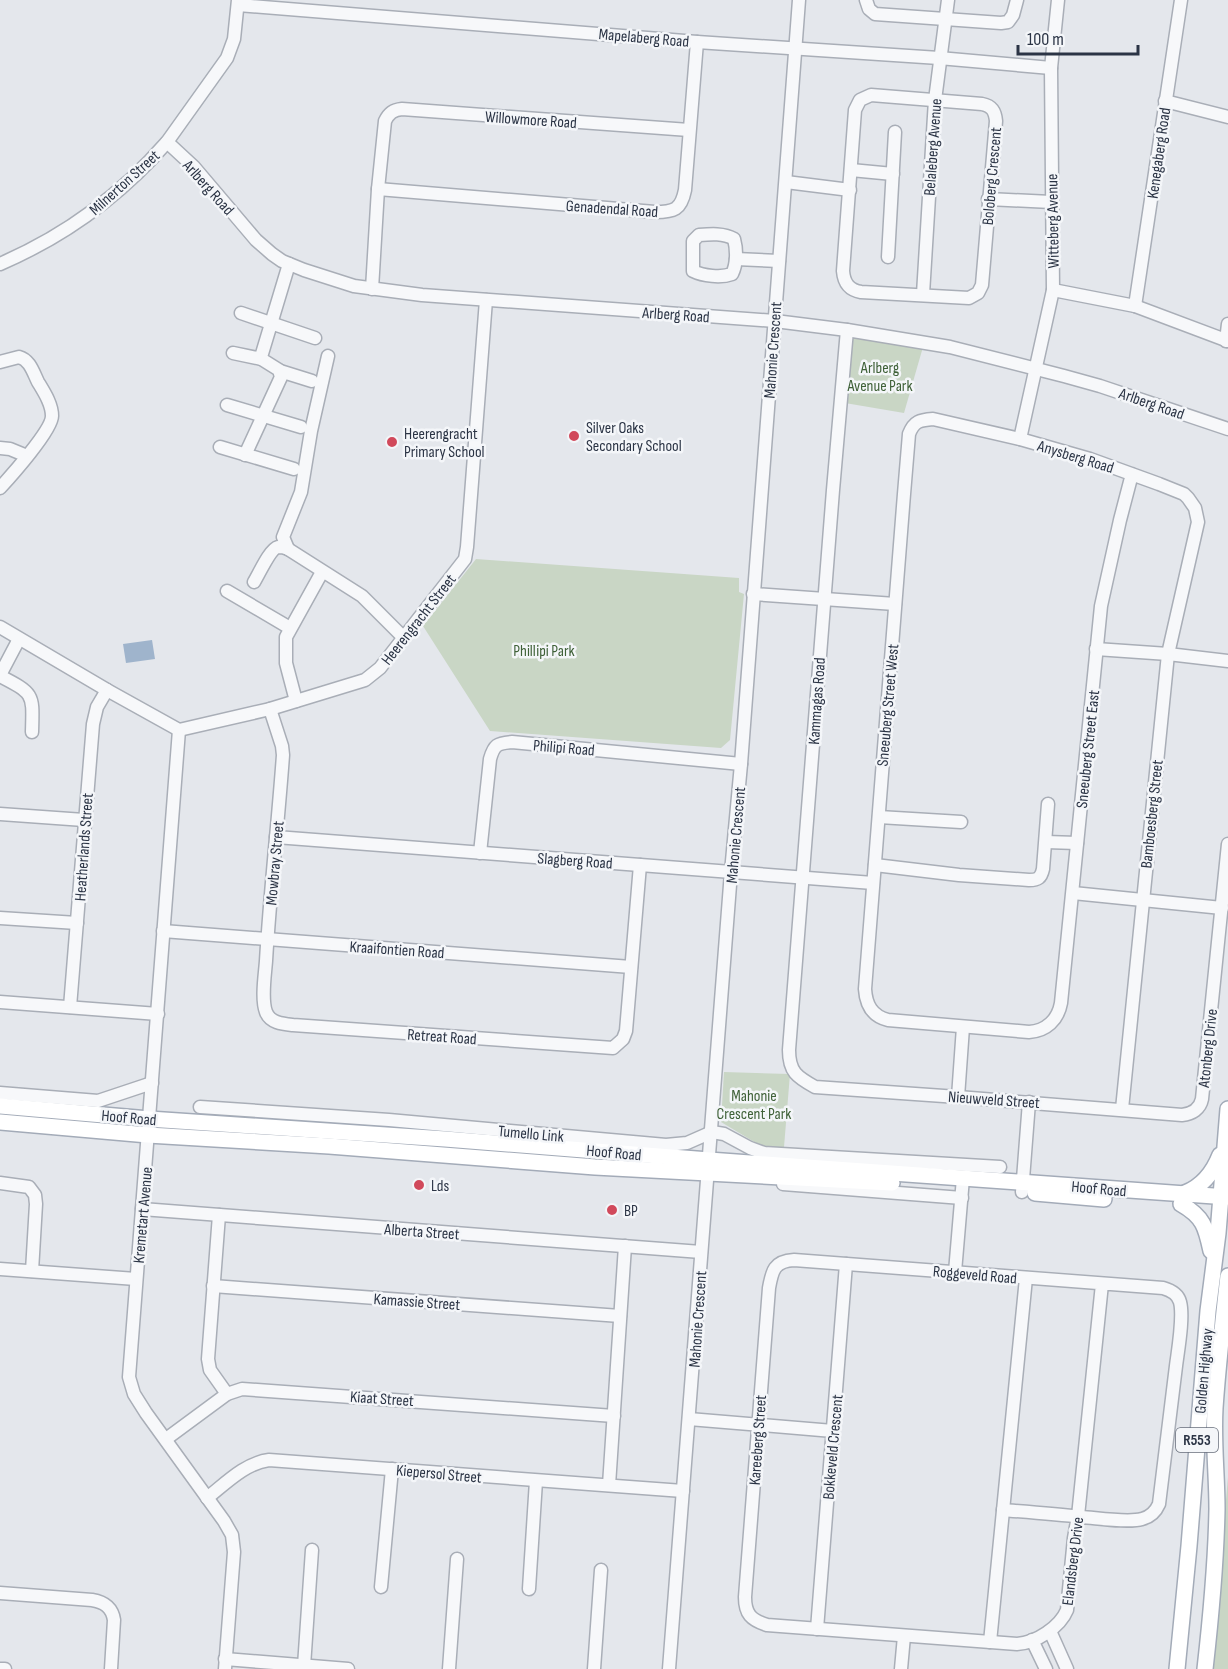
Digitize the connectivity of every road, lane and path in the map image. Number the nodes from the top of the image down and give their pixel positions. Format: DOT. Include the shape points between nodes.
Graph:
graph roads {
  1 [pos="799,0"];
  2 [pos="866,0"];
  3 [pos="948,0"];
  4 [pos="1017,0"];
  5 [pos="1058,0"];
  6 [pos="1181,0"];
  7 [pos="238,3"];
  8 [pos="945,18"];
  9 [pos="697,42"];
  10 [pos="795,49"];
  11 [pos="939,58"];
  12 [pos="1051,68"];
  13 [pos="935,100"];
  14 [pos="1166,101"];
  15 [pos="1228,117"];
  16 [pos="689,130"];
  17 [pos="895,132"];
  18 [pos="167,142"];
  19 [pos="851,170"];
  20 [pos="893,174"];
  21 [pos="786,182"];
  22 [pos="378,189"];
  23 [pos="850,190"];
  24 [pos="988,199"];
  25 [pos="1051,202"];
  26 [pos="888,257"];
  27 [pos="735,259"];
  28 [pos="779,261"];
  29 [pos="0,264"];
  30 [pos="289,264"];
  31 [pos="372,289"];
  32 [pos="1053,290"];
  33 [pos="922,294"];
  34 [pos="486,300"];
  35 [pos="1135,306"];
  36 [pos="241,313"];
  37 [pos="775,321"];
  38 [pos="271,323"];
  39 [pos="1228,324"];
  40 [pos="847,330"];
  41 [pos="315,338"];
  42 [pos="1227,341"];
  43 [pos="233,353"];
  44 [pos="328,356"];
  45 [pos="1,357"];
  46 [pos="262,359"];
  47 [pos="1036,369"];
  48 [pos="280,371"];
  49 [pos="312,381"];
  50 [pos="227,405"];
  51 [pos="263,416"];
  52 [pos="933,419"];
  53 [pos="301,428"];
  54 [pos="1228,429"];
  55 [pos="1020,439"];
  56 [pos="220,447"];
  57 [pos="0,448"];
  58 [pos="245,455"];
  59 [pos="27,456"];
  60 [pos="294,469"];
  61 [pos="1132,474"];
  62 [pos="0,488"];
  63 [pos="1198,522"];
  64 [pos="288,549"];
  65 [pos="322,572"];
  66 [pos="254,582"];
  67 [pos="227,591"];
  68 [pos="753,594"];
  69 [pos="824,600"];
  70 [pos="896,604"];
  71 [pos="0,627"];
  72 [pos="290,628"];
  73 [pos="404,638"];
  74 [pos="20,639"];
  75 [pos="1096,650"];
  76 [pos="1167,654"];
  77 [pos="1228,662"];
  78 [pos="0,676"];
  79 [pos="107,690"];
  80 [pos="296,701"];
  81 [pos="270,709"];
  82 [pos="179,730"];
  83 [pos="32,732"];
  84 [pos="741,764"];
  85 [pos="1048,804"];
  86 [pos="0,814"];
  87 [pos="879,817"];
  88 [pos="84,820"];
  89 [pos="961,822"];
  90 [pos="276,837"];
  91 [pos="1046,842"];
  92 [pos="1077,843"];
  93 [pos="1228,844"];
  94 [pos="480,853"];
  95 [pos="640,865"];
  96 [pos="875,866"];
  97 [pos="731,872"];
  98 [pos="802,877"];
  99 [pos="873,883"];
  100 [pos="1073,894"];
  101 [pos="1142,900"];
  102 [pos="1222,908"];
  103 [pos="0,918"];
  104 [pos="77,923"];
  105 [pos="163,931"];
  106 [pos="267,939"];
  107 [pos="631,967"];
  108 [pos="0,1002"];
  109 [pos="70,1007"];
  110 [pos="158,1014"];
  111 [pos="269,1017"];
  112 [pos="963,1027"];
  113 [pos="793,1072"];
  114 [pos="152,1083"];
  115 [pos="0,1093"];
  116 [pos="958,1097"];
  117 [pos="1029,1102"];
  118 [pos="0,1106"];
  119 [pos="200,1107"];
  120 [pos="1198,1108"];
  121 [pos="1122,1109"];
  122 [pos="1228,1109"];
  123 [pos="149,1119"];
  124 [pos="0,1122"];
  125 [pos="712,1132"];
  126 [pos="148,1135"];
  127 [pos="1225,1144"];
  128 [pos="708,1167"];
  129 [pos="1000,1167"];
  130 [pos="0,1183"];
  131 [pos="782,1184"];
  132 [pos="1022,1187"];
  133 [pos="962,1188"];
  134 [pos="1182,1199"];
  135 [pos="1224,1202"];
  136 [pos="142,1209"];
  137 [pos="219,1215"];
  138 [pos="625,1246"];
  139 [pos="701,1252"];
  140 [pos="1213,1263"];
  141 [pos="846,1264"];
  142 [pos="776,1266"];
  143 [pos="0,1269"];
  144 [pos="32,1271"];
  145 [pos="955,1272"];
  146 [pos="1228,1276"];
  147 [pos="1026,1278"];
  148 [pos="136,1279"];
  149 [pos="1102,1284"];
  150 [pos="213,1286"];
  151 [pos="620,1316"];
  152 [pos="227,1394"];
  153 [pos="614,1416"];
  154 [pos="689,1419"];
  155 [pos="758,1425"];
  156 [pos="833,1431"];
  157 [pos="166,1439"];
  158 [pos="392,1469"];
  159 [pos="536,1481"];
  160 [pos="609,1485"];
  161 [pos="683,1491"];
  162 [pos="207,1498"];
  163 [pos="1003,1510"];
  164 [pos="1078,1516"];
  165 [pos="312,1550"];
  166 [pos="457,1559"];
  167 [pos="601,1570"];
  168 [pos="381,1587"];
  169 [pos="529,1589"];
  170 [pos="0,1593"];
  171 [pos="748,1614"];
  172 [pos="817,1629"];
  173 [pos="1050,1631"];
  174 [pos="904,1636"];
  175 [pos="1032,1640"];
  176 [pos="990,1642"];
  177 [pos="225,1664"];
  178 [pos="303,1666"];
  179 [pos="0,1669"];
  180 [pos="5,1669"];
  181 [pos="111,1669"];
  182 [pos="348,1669"];
  183 [pos="449,1669"];
  184 [pos="594,1669"];
  185 [pos="669,1669"];
  186 [pos="901,1669"];
  187 [pos="1046,1669"];
  188 [pos="1067,1669"];
  189 [pos="1177,1669"];
  190 [pos="1205,1669"];
  1 -- 10 [label="street, Mahonie Crescent"];
  2 -- 8 [label="street" via="875,14"];
  3 -- 8 [label="street, Belaleberg Avenue"];
  4 -- 8 [label="street" via="1010,21 1005,23"];
  5 -- 12 [label="street, Witteberg Avenue"];
  6 -- 14 [label="street, Kenegaberg Road"];
  7 -- 9 [label="street, Mapelaberg Road"];
  7 -- 18 [label="street, Milnerton Street" via="234,39 227,58"];
  8 -- 11 [label="street, Belaleberg Avenue"];
  9 -- 10 [label="street, Mapelaberg Road"];
  9 -- 16 [label="street, Genadendal Road"];
  10 -- 11 [label="street, Mapelaberg Road"];
  10 -- 21 [label="street, Mahonie Crescent"];
  11 -- 12 [label="street, Mapelaberg Road"];
  11 -- 13 [label="street, Belaleberg Avenue"];
  12 -- 25 [label="street, Witteberg Avenue"];
  13 -- 19 [label="street, Boloberg Crescent" via="874,95 860,100 855,110"];
  13 -- 24 [label="street, Boloberg Crescent" via="982,104 994,112"];
  13 -- 33 [label="street, Belaleberg Avenue"];
  14 -- 15 [label="street"];
  14 -- 35 [label="street, Kenegaberg Road"];
  16 -- 22 [label="street, Willowmore Road" via="402,109 393,111 385,121"];
  16 -- 22 [label="street, Genadendal Road" via="683,197 671,211"];
  17 -- 20 [label="street"];
  18 -- 29 [label="street, Milnerton Street" via="140,172 91,214"];
  18 -- 30 [label="street, Arlberg Road" via="194,167 256,240"];
  19 -- 20 [label="street"];
  19 -- 23 [label="street, Boloberg Crescent"];
  20 -- 26 [label="street"];
  21 -- 23 [label="street"];
  21 -- 28 [label="street, Mahonie Crescent"];
  22 -- 31 [label="street"];
  23 -- 33 [label="street, Boloberg Crescent" via="845,282 861,292"];
  24 -- 25 [label="street"];
  24 -- 33 [label="street, Boloberg Crescent" via="979,291 969,298"];
  25 -- 32 [label="street, Witteberg Avenue"];
  27 -- 27 [label="street" via="731,237 699,235 693,241 695,273 731,274"];
  27 -- 28 [label="street"];
  28 -- 37 [label="street, Mahonie Crescent"];
  30 -- 31 [label="street, Arlberg Road" via="334,281"];
  30 -- 38 [label="street"];
  31 -- 34 [label="street, Arlberg Road"];
  32 -- 35 [label="street"];
  32 -- 47 [label="street, Witteberg Avenue"];
  34 -- 37 [label="street, Arlberg Road"];
  34 -- 73 [label="street, Heerengracht Street" via="467,550 463,563"];
  35 -- 42 [label="street"];
  36 -- 38 [label="street"];
  37 -- 40 [label="street, Arlberg Road"];
  37 -- 68 [label="street, Mahonie Crescent"];
  38 -- 41 [label="street"];
  38 -- 46 [label="street"];
  39 -- 42 [label="street"];
  40 -- 47 [label="street, Arlberg Road" via="950,347"];
  40 -- 69 [label="street, Kammagas Road"];
  43 -- 46 [label="street"];
  44 -- 64 [label="street" via="310,431 302,492 283,537"];
  45 -- 59 [label="street" via="27,361 51,408 50,428"];
  46 -- 48 [label="street"];
  47 -- 54 [label="street, Arlberg Road"];
  47 -- 55 [label="street, Witteberg Avenue"];
  48 -- 49 [label="street"];
  48 -- 51 [label="street"];
  50 -- 51 [label="street"];
  51 -- 53 [label="street"];
  51 -- 58 [label="street"];
  52 -- 55 [label="street, Anysberg Road"];
  52 -- 70 [label="street, Sneeuberg Street West" via="916,423 909,434"];
  55 -- 61 [label="street, Anysberg Road"];
  56 -- 58 [label="street"];
  57 -- 59 [label="street"];
  58 -- 60 [label="street"];
  59 -- 62 [label="street"];
  61 -- 63 [label="street, Anysberg Road" via="1184,494 1195,508"];
  61 -- 75 [label="street, Sneeuberg Street East" via="1103,594"];
  63 -- 76 [label="street, Bamboesberg Street"];
  64 -- 65 [label="street"];
  64 -- 66 [label="street" via="276,548"];
  65 -- 72 [label="street"];
  65 -- 73 [label="street" via="362,596"];
  67 -- 72 [label="street"];
  68 -- 69 [label="street"];
  68 -- 84 [label="street, Mahonie Crescent"];
  69 -- 70 [label="street"];
  69 -- 98 [label="street, Kammagas Road"];
  70 -- 87 [label="street, Sneeuberg Street West"];
  71 -- 74 [label="street"];
  72 -- 80 [label="street" via="285,654"];
  73 -- 80 [label="street, Heerengracht Street" via="365,680"];
  74 -- 78 [label="street"];
  74 -- 79 [label="street"];
  75 -- 76 [label="street"];
  75 -- 92 [label="street, Sneeuberg Street East"];
  76 -- 77 [label="street"];
  76 -- 101 [label="street, Bamboesberg Street"];
  78 -- 83 [label="street" via="30,696"];
  79 -- 82 [label="street"];
  79 -- 88 [label="street, Heatherlands Street" via="93,724"];
  80 -- 81 [label="street, Heerengracht Street"];
  81 -- 82 [label="street, Heerengracht Street"];
  81 -- 90 [label="street, Mowbray Street" via="283,755"];
  82 -- 105 [label="street, Kremetart Avenue"];
  84 -- 94 [label="street, Philipi Road" via="512,742 496,745 490,759"];
  84 -- 97 [label="street, Mahonie Crescent"];
  85 -- 91 [label="street"];
  86 -- 88 [label="street"];
  87 -- 89 [label="street"];
  87 -- 96 [label="street, Sneeuberg Street West"];
  88 -- 104 [label="street, Heatherlands Street"];
  90 -- 94 [label="street, Slagberg Road"];
  90 -- 106 [label="street, Mowbray Street"];
  91 -- 92 [label="street"];
  91 -- 96 [label="street" via="1042,874 1034,880"];
  92 -- 100 [label="street, Sneeuberg Street East"];
  93 -- 102 [label="street, Atonberg Drive"];
  94 -- 95 [label="street, Slagberg Road"];
  95 -- 97 [label="street, Slagberg Road"];
  95 -- 107 [label="street"];
  96 -- 99 [label="street, Sneeuberg Street West"];
  97 -- 98 [label="street, Slagberg Road"];
  97 -- 125 [label="street, Mahonie Crescent"];
  98 -- 99 [label="street, Slagberg Road"];
  98 -- 113 [label="street, Kammagas Road" via="789,1050"];
  99 -- 112 [label="street, Sneeuberg Street West" via="865,989 868,1006 875,1015 888,1020"];
  100 -- 101 [label="street"];
  100 -- 112 [label="street, Sneeuberg Street East" via="1060,1010 1051,1023 1029,1032"];
  101 -- 102 [label="street"];
  101 -- 121 [label="street, Bamboesberg Street"];
  102 -- 120 [label="street, Atonberg Drive"];
  103 -- 104 [label="street"];
  104 -- 109 [label="street, Heatherlands Street"];
  105 -- 106 [label="street, Kraaifontien Road"];
  105 -- 110 [label="street, Kremetart Avenue"];
  106 -- 107 [label="street, Kraaifontien Road"];
  106 -- 111 [label="street, Mowbray Street" via="264,1001"];
  107 -- 111 [label="street, Retreat Road" via="626,1031 617,1046 609,1048 293,1025"];
  108 -- 109 [label="street"];
  109 -- 110 [label="street"];
  110 -- 114 [label="street, Kremetart Avenue"];
  112 -- 116 [label="street"];
  113 -- 116 [label="street, Nieuwveld Street" via="815,1087"];
  114 -- 115 [label="street" via="98,1101"];
  114 -- 123 [label="street, Kremetart Avenue"];
  116 -- 117 [label="street, Nieuwveld Street"];
  117 -- 121 [label="street, Nieuwveld Street"];
  117 -- 132 [label="street"];
  118 -- 123 [label="main road, Hoof Road"];
  119 -- 125 [label="street, Tumello Link" via="666,1145 687,1143"];
  120 -- 121 [label="street, Nieuwveld Street" via="1184,1115"];
  122 -- 127 [label="main road, Golden Highway / R553"];
  123 -- 126 [label="street, Kremetart Avenue"];
  123 -- 128 [label="main road, Hoof Road" via="446,1139"];
  124 -- 126 [label="main road, Hoof Road"];
  125 -- 128 [label="street, Mahonie Crescent"];
  125 -- 129 [label="street" via="764,1153"];
  126 -- 128 [label="main road, Hoof Road"];
  126 -- 136 [label="street, Kremetart Avenue"];
  127 -- 134 [label="main road" via="1209,1176"];
  127 -- 135 [label="main road, Golden Highway / R553"];
  128 -- 133 [label="main road, Hoof Road"];
  128 -- 139 [label="street, Mahonie Crescent"];
  130 -- 144 [label="street" via="29,1186 35,1195"];
  131 -- 133 [label="street"];
  132 -- 133 [label="main road, Hoof Road"];
  132 -- 134 [label="main road, Hoof Road"];
  133 -- 145 [label="street"];
  134 -- 135 [label="main road, Hoof Road"];
  134 -- 140 [label="main road" via="1201,1220"];
  135 -- 140 [label="main road, Golden Highway / R553"];
  136 -- 137 [label="street, Alberta Street"];
  136 -- 148 [label="street, Kremetart Avenue"];
  137 -- 138 [label="street, Alberta Street"];
  137 -- 150 [label="street"];
  138 -- 139 [label="street, Alberta Street"];
  138 -- 151 [label="street"];
  139 -- 154 [label="street, Mahonie Crescent"];
  140 -- 189 [label="main road, Golden Highway / R553"];
  141 -- 142 [label="street, Roggeveld Road" via="794,1260"];
  141 -- 145 [label="street, Roggeveld Road"];
  141 -- 156 [label="street, Bokkeveld Crescent"];
  142 -- 155 [label="street, Kareeberg Street" via="769,1288"];
  143 -- 144 [label="street"];
  144 -- 148 [label="street"];
  145 -- 147 [label="street, Roggeveld Road"];
  146 -- 190 [label="main road, Golden Highway / R553" via="1215,1410 1217,1507"];
  147 -- 149 [label="street, Roggeveld Road"];
  147 -- 163 [label="street"];
  148 -- 157 [label="street, Kremetart Avenue" via="130,1384"];
  149 -- 164 [label="street, Elandsberg Drive"];
  149 -- 164 [label="street, Roggeveld Road" via="1163,1288 1174,1293 1181,1307 1180,1332 1159,1504 1152,1514 1139,1520"];
  150 -- 151 [label="street, Kamassie Street"];
  150 -- 152 [label="street" via="208,1359 210,1370"];
  151 -- 153 [label="street"];
  152 -- 153 [label="street, Kiaat Street" via="250,1389"];
  152 -- 157 [label="street, Kiaat Street"];
  153 -- 160 [label="street"];
  154 -- 155 [label="street"];
  154 -- 161 [label="street, Mahonie Crescent"];
  155 -- 156 [label="street"];
  155 -- 171 [label="street, Kareeberg Street" via="745,1597"];
  156 -- 172 [label="street, Bokkeveld Crescent"];
  157 -- 162 [label="street, Kremetart Avenue"];
  158 -- 159 [label="street, Kiepersol Street"];
  158 -- 162 [label="street, Kiepersol Street" via="260,1461"];
  158 -- 168 [label="street"];
  159 -- 160 [label="street, Kiepersol Street"];
  159 -- 169 [label="street"];
  160 -- 161 [label="street, Kiepersol Street"];
  161 -- 185 [label="street, Mahonie Crescent"];
  162 -- 177 [label="street, Kremetart Avenue" via="234,1542"];
  163 -- 164 [label="street"];
  163 -- 176 [label="street"];
  164 -- 173 [label="street, Elandsberg Drive" via="1067,1610"];
  165 -- 178 [label="street"];
  166 -- 183 [label="street"];
  167 -- 184 [label="street"];
  170 -- 181 [label="street" via="92,1600 109,1607 114,1620"];
  171 -- 172 [label="street, Elandsberg Drive" via="767,1625"];
  172 -- 174 [label="street, Elandsberg Drive"];
  173 -- 175 [label="street, Elandsberg Drive"];
  173 -- 188 [label="street"];
  174 -- 176 [label="street, Elandsberg Drive"];
  174 -- 186 [label="street"];
  175 -- 176 [label="street, Elandsberg Drive" via="1017,1644"];
  175 -- 187 [label="street"];
  177 -- 178 [label="street"];
  178 -- 182 [label="street"];
  179 -- 180 [label="street"];
}
